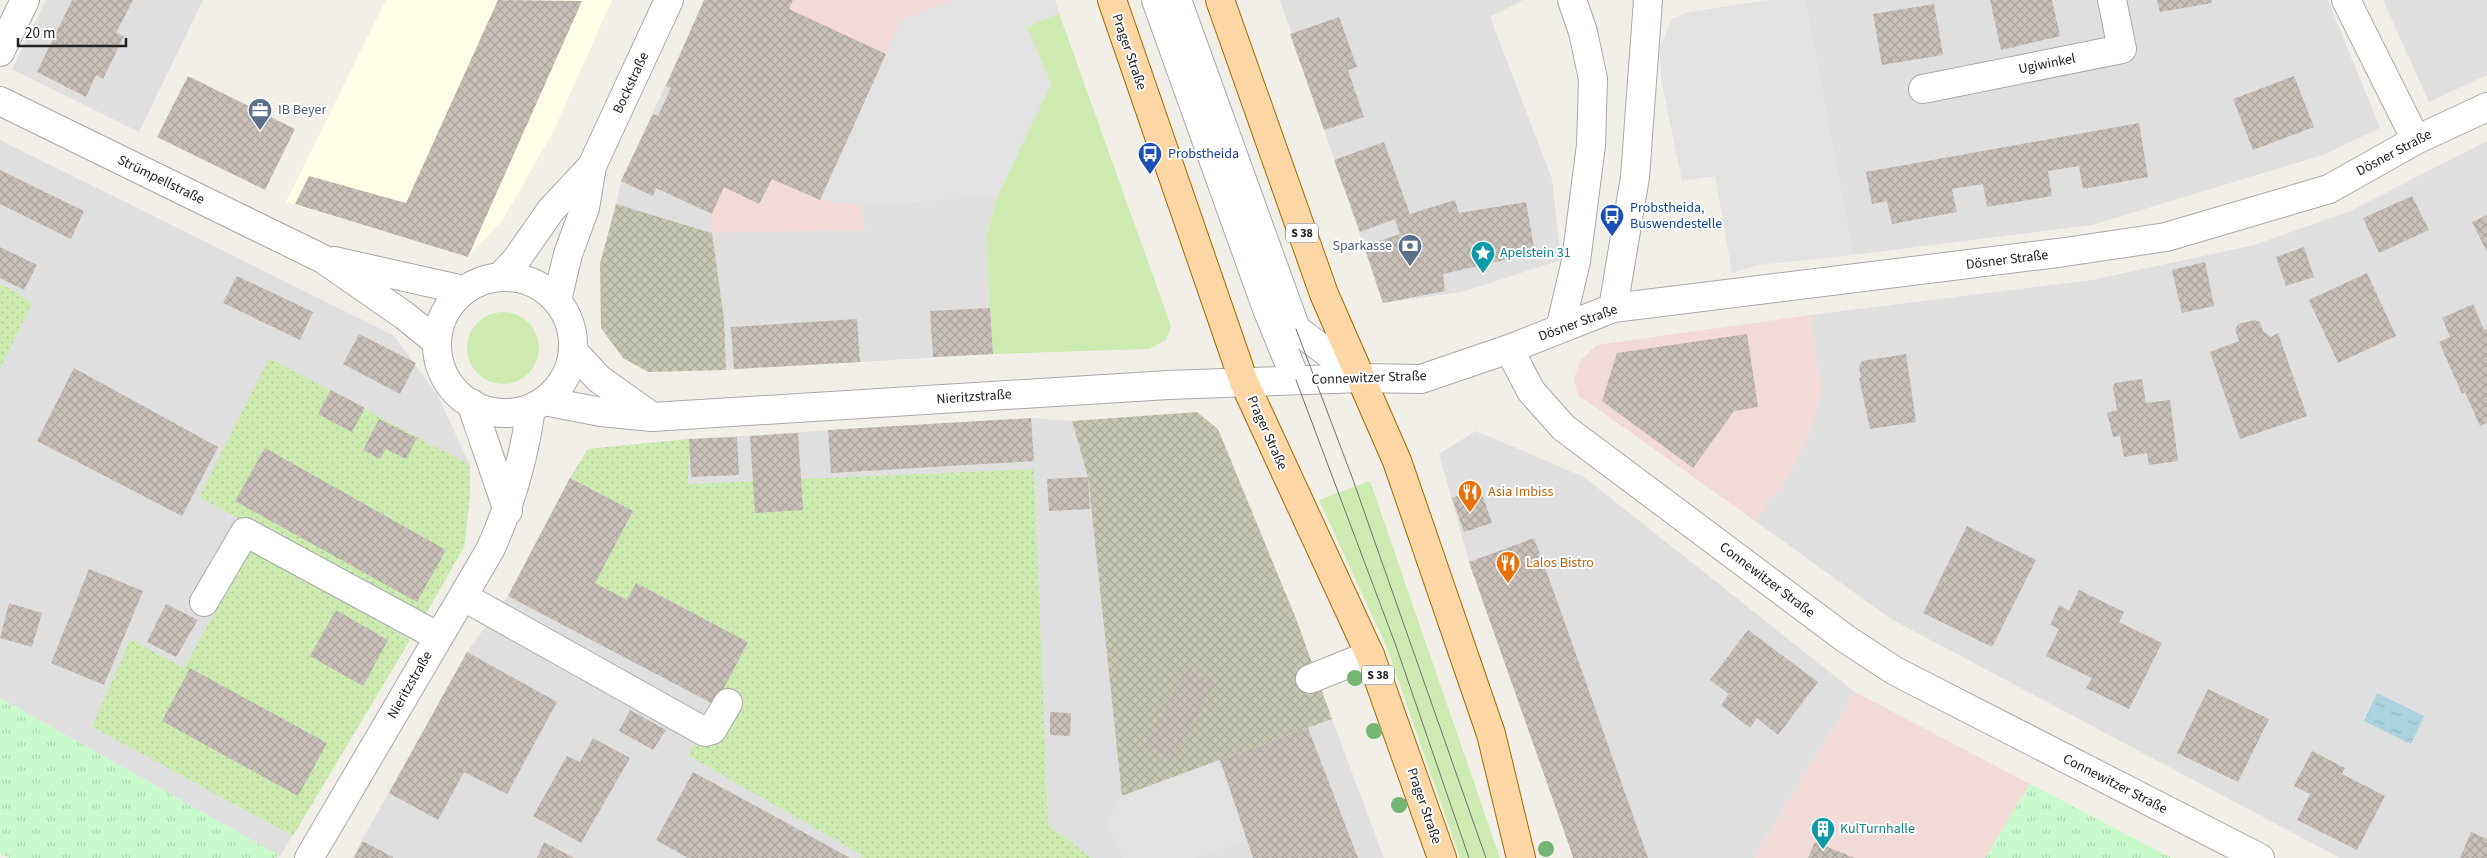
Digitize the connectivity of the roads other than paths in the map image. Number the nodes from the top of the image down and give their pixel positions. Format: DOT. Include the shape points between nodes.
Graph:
graph roads {
  1 [pos="25,0"];
  2 [pos="669,0"];
  3 [pos="1112,0"];
  4 [pos="1156,0"];
  5 [pos="1177,0"];
  6 [pos="1220,0"];
  7 [pos="1572,0"];
  8 [pos="1648,0"];
  9 [pos="2112,0"];
  10 [pos="2346,0"];
  11 [pos="0,52"];
  12 [pos="1923,89"];
  13 [pos="0,101"];
  14 [pos="2487,107"];
  15 [pos="2416,140"];
  16 [pos="592,166"];
  17 [pos="323,259"];
  18 [pos="501,276"];
  19 [pos="463,290"];
  20 [pos="557,300"];
  21 [pos="1613,308"];
  22 [pos="1560,329"];
  23 [pos="437,342"];
  24 [pos="1509,349"];
  25 [pos="574,352"];
  26 [pos="1361,378"];
  27 [pos="1296,380"];
  28 [pos="1244,382"];
  29 [pos="470,404"];
  30 [pos="538,405"];
  31 [pos="652,417"];
  32 [pos="508,511"];
  33 [pos="464,597"];
  34 [pos="204,602"];
  35 [pos="439,637"];
  36 [pos="1370,655"];
  37 [pos="1310,679"];
  38 [pos="728,703"];
  39 [pos="309,858"];
  40 [pos="1442,858"];
  41 [pos="1521,858"];
  42 [pos="2260,858"];
  1 -- 11 [label="street"];
  2 -- 16 [label="street, Bockstraße"];
  3 -- 28 [label="main road, Prager Straße / S 38"];
  4 -- 27 [label="street"];
  5 -- 26 [label="street" via="1296,330"];
  6 -- 26 [label="main road, S 38" via="1324,294"];
  7 -- 22 [label="street" via="1593,79 1590,145 1576,261"];
  8 -- 21 [label="street" via="1635,177"];
  9 -- 12 [label="street, Ugiwinkel" via="2122,49"];
  10 -- 15 [label="street"];
  13 -- 17 [label="street, Strümpellstraße"];
  14 -- 15 [label="street, Dösner Straße"];
  15 -- 21 [label="street, Dösner Straße" via="2329,189 2166,236 2058,254"];
  16 -- 18 [label="street, Bockstraße" via="551,210"];
  16 -- 20 [label="street, Bockstraße" via="585,208 568,254"];
  17 -- 19 [label="street, Strümpellstraße"];
  17 -- 23 [label="street, Strümpellstraße"];
  18 -- 19 [label="street"];
  18 -- 20 [label="street" via="522,278 541,286"];
  19 -- 23 [label="street" via="440,322"];
  20 -- 25 [label="street" via="568,316"];
  21 -- 22 [label="street, Dösner Straße"];
  22 -- 24 [label="street, Dösner Straße"];
  23 -- 29 [label="street" via="445,378"];
  24 -- 26 [label="street, Connewitzer Straße" via="1421,378"];
  24 -- 42 [label="street, Connewitzer Straße" via="1531,391 1564,428 1846,639 1895,671"];
  25 -- 30 [label="street" via="569,372 558,388"];
  25 -- 31 [label="street" via="599,379"];
  26 -- 27 [label="street, Connewitzer Straße"];
  26 -- 41 [label="main road, S 38" via="1397,461 1491,734"];
  27 -- 28 [label="street, Nieritzstraße"];
  28 -- 31 [label="street, Nieritzstraße"];
  28 -- 36 [label="main road, Prager Straße / S 38"];
  29 -- 30 [label="street" via="490,412 511,413"];
  29 -- 32 [label="street"];
  30 -- 31 [label="street, Nieritzstraße"];
  30 -- 32 [label="street, Nieritzstraße"];
  32 -- 33 [label="street, Nieritzstraße"];
  33 -- 35 [label="street, Nieritzstraße"];
  33 -- 38 [label="street" via="705,732 712,730"];
  34 -- 35 [label="street" via="245,532"];
  35 -- 39 [label="street, Nieritzstraße"];
  36 -- 37 [label="street"];
  36 -- 40 [label="main road, Prager Straße / S 38"];
}
